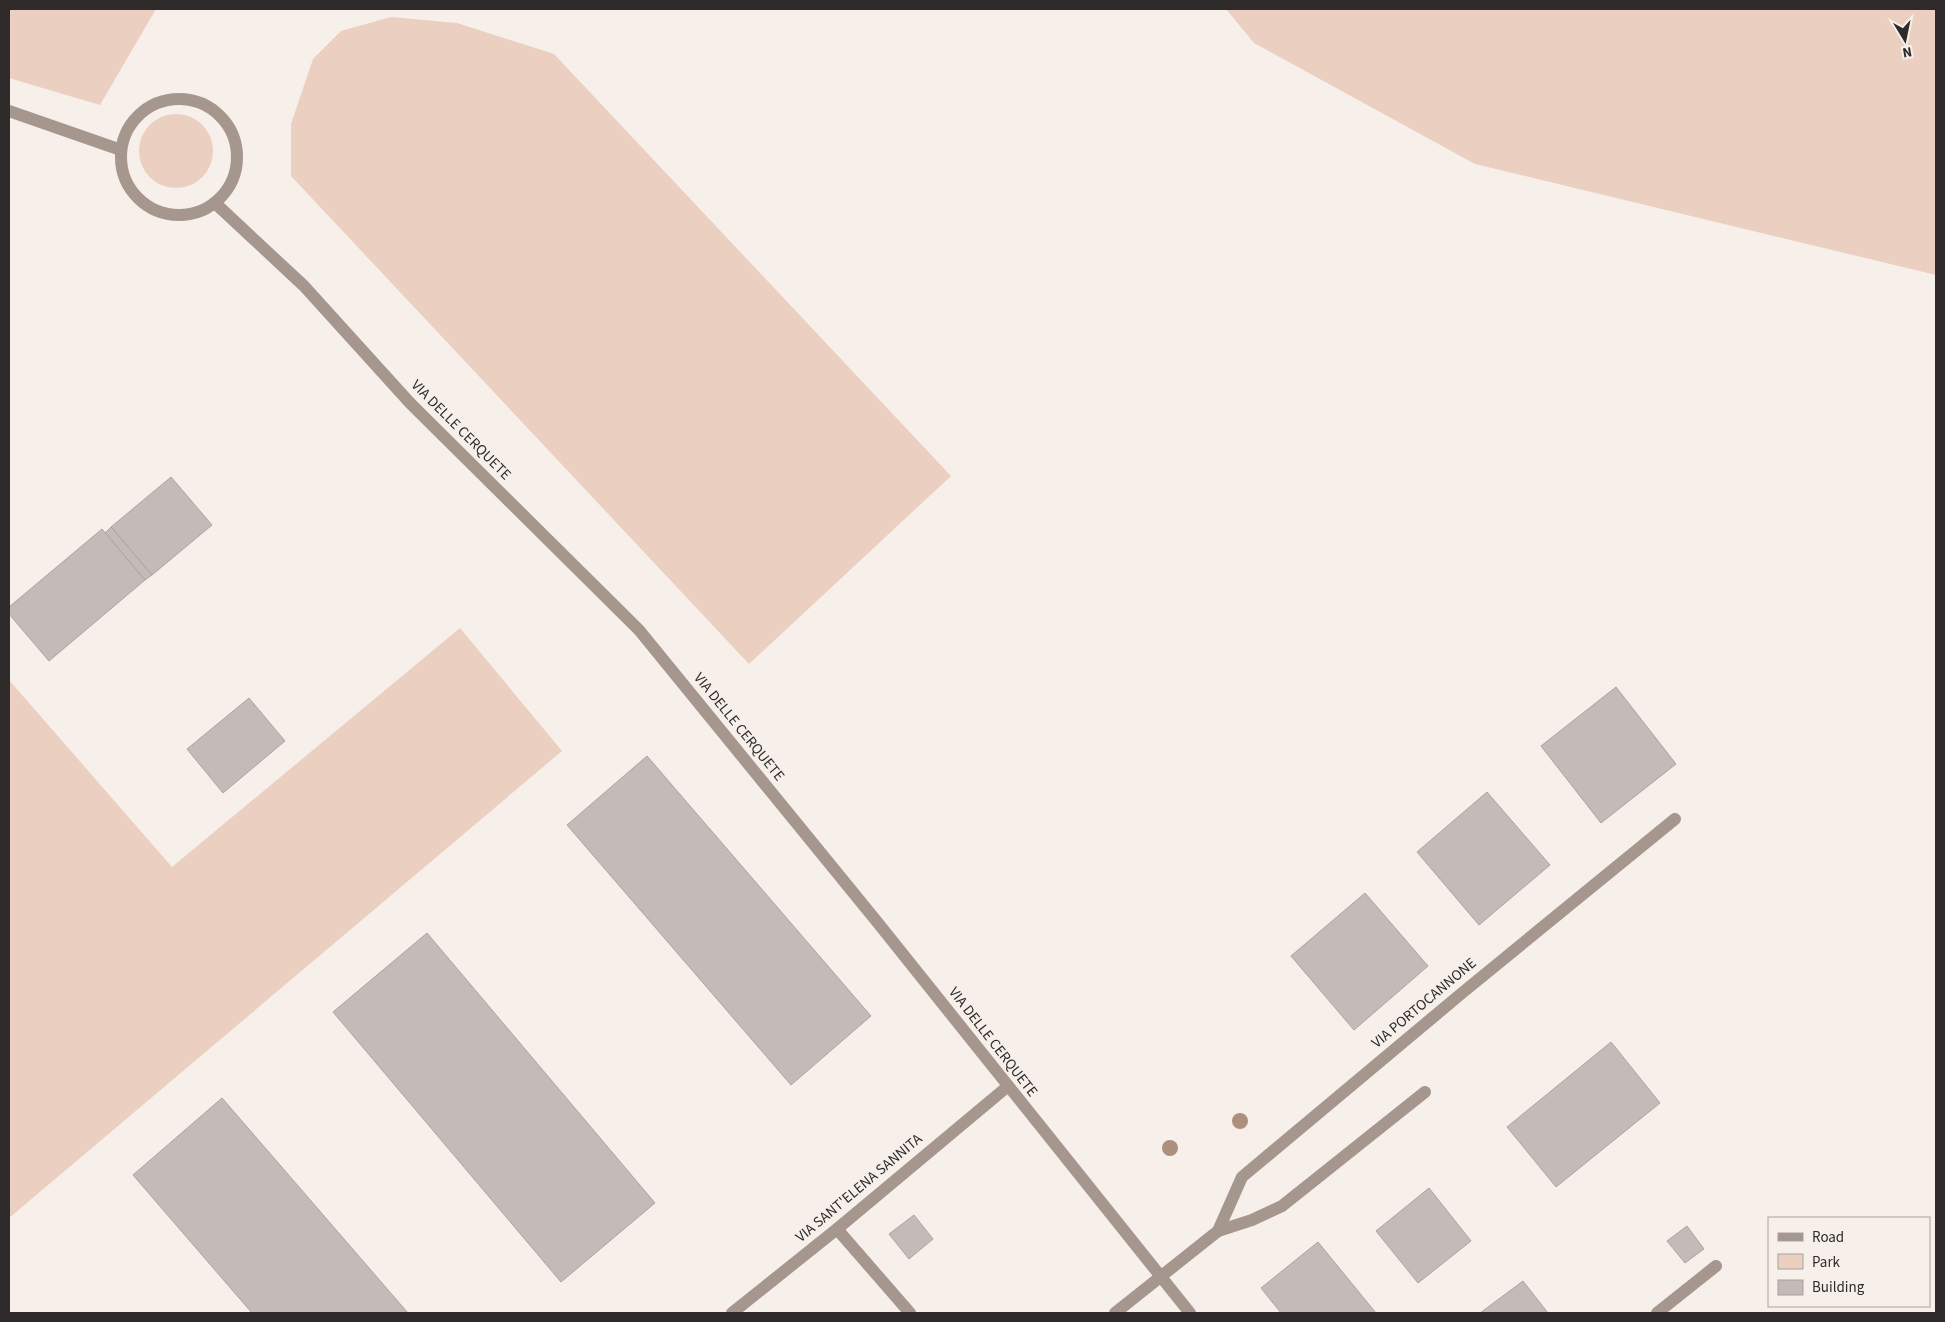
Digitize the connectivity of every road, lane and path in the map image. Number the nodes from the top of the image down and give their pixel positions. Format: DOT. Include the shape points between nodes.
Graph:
graph roads {
  1 [pos="9,111"];
  2 [pos="121,150"];
  3 [pos="215,203"];
  4 [pos="1675,819"];
  5 [pos="1007,1087"];
  6 [pos="1425,1092"];
  7 [pos="836,1229"];
  8 [pos="1218,1231"];
  9 [pos="1716,1266"];
  10 [pos="1161,1277"];
  11 [pos="732,1313"];
  12 [pos="910,1313"];
  13 [pos="1115,1313"];
  14 [pos="1190,1313"];
  15 [pos="1657,1313"];
  1 -- 2 [label="street"];
  2 -- 3 [label="street" via="122,172 133,193 150,208 172,215 195,214"];
  2 -- 3 [label="street" via="128,128 143,111 164,100 186,99 208,106 225,121 236,142 237,164 230,186"];
  3 -- 5 [label="street, VIA DELLE CERQUETE" via="304,286 410,403 639,630"];
  4 -- 8 [label="street, VIA PORTOCANNONE" via="1242,1177"];
  5 -- 7 [label="street, VIA SANT'ELENA SANNITA"];
  5 -- 10 [label="street, VIA DELLE CERQUETE"];
  6 -- 8 [label="street, VIA PORTOCANNONE" via="1282,1206"];
  7 -- 11 [label="street, VIA SANT'ELENA SANNITA"];
  7 -- 12 [label="street"];
  8 -- 10 [label="street, VIA PORTOCANNONE"];
  9 -- 15 [label="street"];
  10 -- 13 [label="street"];
  10 -- 14 [label="street, VIA DELLE CERQUETE"];
}
